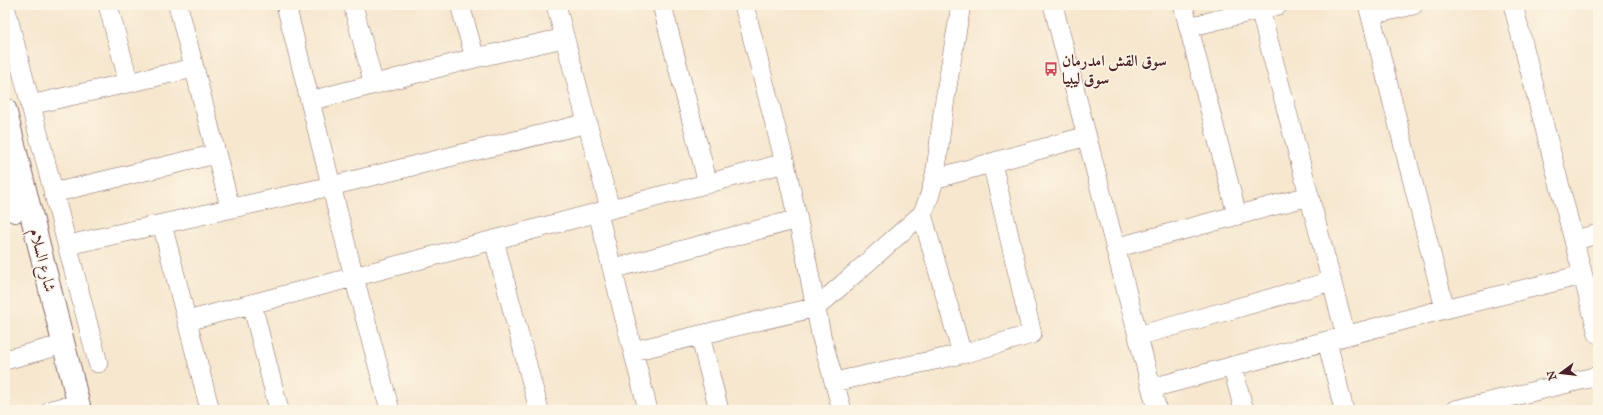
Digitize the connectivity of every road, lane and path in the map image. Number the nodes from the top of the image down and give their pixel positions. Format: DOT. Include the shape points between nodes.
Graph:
graph roads {
  1 [pos="108,5"];
  2 [pos="178,5"];
  3 [pos="286,5"];
  4 [pos="353,5"];
  5 [pos="460,5"];
  6 [pos="556,5"];
  7 [pos="662,5"];
  8 [pos="744,5"];
  9 [pos="961,5"];
  10 [pos="1053,5"];
  11 [pos="1183,5"];
  12 [pos="1278,5"];
  13 [pos="1413,5"];
  14 [pos="1513,5"];
  15 [pos="5,6"];
  16 [pos="1260,10"];
  17 [pos="1370,10"];
  18 [pos="1189,27"];
  19 [pos="564,38"];
  20 [pos="475,58"];
  21 [pos="194,68"];
  22 [pos="129,83"];
  23 [pos="374,85"];
  24 [pos="310,101"];
  25 [pos="30,105"];
  26 [pos="5,109"];
  27 [pos="588,123"];
  28 [pos="1087,136"];
  29 [pos="216,154"];
  30 [pos="785,163"];
  31 [pos="992,163"];
  32 [pos="5,173"];
  33 [pos="934,179"];
  34 [pos="708,184"];
  35 [pos="331,186"];
  36 [pos="53,192"];
  37 [pos="1309,196"];
  38 [pos="9,203"];
  39 [pos="230,207"];
  40 [pos="604,211"];
  41 [pos="922,214"];
  42 [pos="1237,215"];
  43 [pos="798,219"];
  44 [pos="162,224"];
  45 [pos="1598,234"];
  46 [pos="494,240"];
  47 [pos="1574,240"];
  48 [pos="68,245"];
  49 [pos="1115,248"];
  50 [pos="612,269"];
  51 [pos="1582,275"];
  52 [pos="354,277"];
  53 [pos="1332,281"];
  54 [pos="252,304"];
  55 [pos="817,307"];
  56 [pos="1445,309"];
  57 [pos="188,321"];
  58 [pos="1597,327"];
  59 [pos="700,335"];
  60 [pos="1138,336"];
  61 [pos="1346,336"];
  62 [pos="1327,341"];
  63 [pos="50,348"];
  64 [pos="633,351"];
  65 [pos="962,354"];
  66 [pos="5,360"];
  67 [pos="98,363"];
  68 [pos="1232,366"];
  69 [pos="1598,376"];
  70 [pos="834,382"];
  71 [pos="1152,388"];
  72 [pos="64,409"];
  73 [pos="210,410"];
  74 [pos="280,410"];
  75 [pos="390,410"];
  76 [pos="539,410"];
  77 [pos="648,410"];
  78 [pos="719,410"];
  79 [pos="842,410"];
  80 [pos="1158,410"];
  81 [pos="1244,410"];
  82 [pos="1344,410"];
  83 [pos="1455,410"];
  1 -- 22 [label="street"];
  2 -- 21 [label="street"];
  3 -- 24 [label="street"];
  4 -- 23 [label="street"];
  5 -- 20 [label="street"];
  6 -- 19 [label="street"];
  7 -- 34 [label="street"];
  8 -- 30 [label="street"];
  9 -- 33 [label="street"];
  10 -- 28 [label="street"];
  11 -- 18 [label="street"];
  12 -- 16 [label="street"];
  13 -- 17 [label="street"];
  14 -- 47 [label="street"];
  15 -- 25 [label="street"];
  16 -- 18 [label="street"];
  16 -- 37 [label="street"];
  17 -- 56 [label="street"];
  18 -- 42 [label="street"];
  19 -- 20 [label="street"];
  19 -- 27 [label="street"];
  20 -- 23 [label="street"];
  21 -- 22 [label="street"];
  21 -- 29 [label="street"];
  22 -- 25 [label="street"];
  23 -- 24 [label="street"];
  24 -- 35 [label="street"];
  25 -- 36 [label="street"];
  26 -- 72 [label="main road, شارع السلام"];
  27 -- 35 [label="street"];
  27 -- 40 [label="street"];
  28 -- 31 [label="street"];
  28 -- 49 [label="street"];
  29 -- 36 [label="street"];
  29 -- 39 [label="street"];
  30 -- 34 [label="street"];
  30 -- 43 [label="street"];
  31 -- 33 [label="street"];
  31 -- 65 [label="street" via="1032,331 1030,335"];
  32 -- 38 [label="main road, شارع السلام"];
  33 -- 41 [label="street"];
  34 -- 40 [label="street"];
  35 -- 39 [label="street"];
  35 -- 52 [label="street"];
  36 -- 48 [label="street"];
  37 -- 42 [label="street"];
  37 -- 53 [label="street"];
  38 -- 63 [label="main road, شارع السلام"];
  39 -- 44 [label="street"];
  40 -- 46 [label="street"];
  40 -- 50 [label="street"];
  41 -- 55 [label="street"];
  41 -- 65 [label="street"];
  42 -- 49 [label="street"];
  43 -- 50 [label="street"];
  43 -- 55 [label="street"];
  44 -- 48 [label="street"];
  44 -- 57 [label="street"];
  45 -- 47 [label="street"];
  46 -- 52 [label="street"];
  46 -- 76 [label="street"];
  47 -- 51 [label="street"];
  48 -- 67 [label="street"];
  49 -- 60 [label="street"];
  50 -- 64 [label="street"];
  51 -- 56 [label="street"];
  51 -- 58 [label="street"];
  52 -- 54 [label="street"];
  52 -- 75 [label="street"];
  53 -- 60 [label="street"];
  53 -- 61 [label="street"];
  54 -- 57 [label="street"];
  54 -- 74 [label="street"];
  55 -- 59 [label="street"];
  55 -- 70 [label="street" via="821,335"];
  56 -- 61 [label="street"];
  57 -- 73 [label="street"];
  59 -- 64 [label="street"];
  59 -- 78 [label="street"];
  60 -- 71 [label="street"];
  61 -- 62 [label="street"];
  62 -- 68 [label="street"];
  62 -- 82 [label="street"];
  63 -- 66 [label="street"];
  63 -- 72 [label="main road, شارع السلام"];
  64 -- 77 [label="street"];
  65 -- 70 [label="street"];
  68 -- 71 [label="street"];
  68 -- 81 [label="street"];
  69 -- 83 [label="street"];
  70 -- 79 [label="street"];
  71 -- 80 [label="street"];
}
